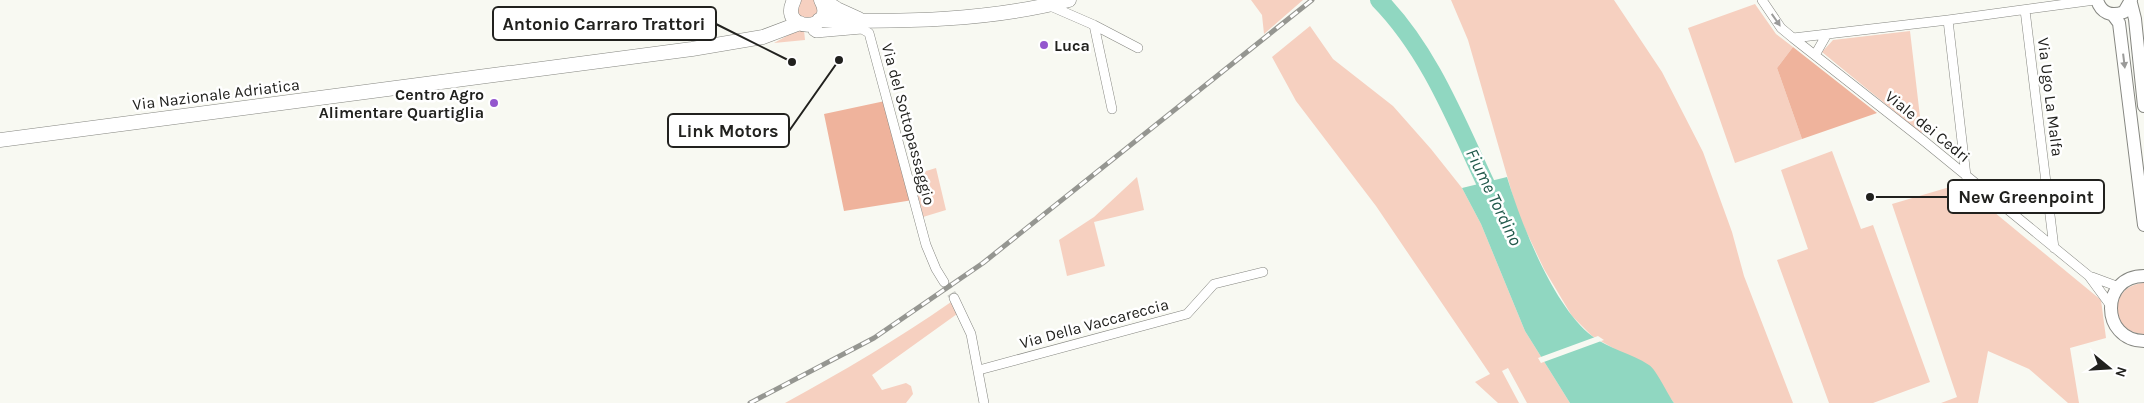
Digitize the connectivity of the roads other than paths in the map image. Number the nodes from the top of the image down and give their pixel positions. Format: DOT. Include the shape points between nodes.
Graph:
graph roads {
  1 [pos="822,0"];
  2 [pos="1762,0"];
  3 [pos="2096,0"];
  4 [pos="2131,1"];
  5 [pos="793,2"];
  6 [pos="1059,3"];
  7 [pos="2058,3"];
  8 [pos="2025,10"];
  9 [pos="2113,15"];
  10 [pos="1948,20"];
  11 [pos="864,22"];
  12 [pos="810,23"];
  13 [pos="1094,25"];
  14 [pos="1827,34"];
  15 [pos="763,37"];
  16 [pos="1793,38"];
  17 [pos="1138,48"];
  18 [pos="1815,55"];
  19 [pos="2144,106"];
  20 [pos="1112,109"];
  21 [pos="0,140"];
  22 [pos="2139,146"];
  23 [pos="1966,176"];
  24 [pos="2144,225"];
  25 [pos="2054,248"];
  26 [pos="1263,272"];
  27 [pos="2142,273"];
  28 [pos="2089,276"];
  29 [pos="944,282"];
  30 [pos="2119,287"];
  31 [pos="954,298"];
  32 [pos="2111,306"];
  33 [pos="2138,340"];
  34 [pos="2144,351"];
  35 [pos="979,370"];
  36 [pos="984,403"];
  1 -- 11 [label="main road, Via Nazionale Adriatica"];
  1 -- 12 [label="main road" via="824,9"];
  2 -- 16 [label="street, Viale dei Cedri, one-way" via="1781,28"];
  3 -- 7 [label="street"];
  3 -- 9 [label="street" via="2102,10"];
  4 -- 9 [label="street" via="2124,12"];
  4 -- 19 [label="street"];
  5 -- 12 [label="main road" via="793,16"];
  5 -- 15 [label="main road"];
  6 -- 11 [label="main road, Via Nazionale Adriatica" via="978,16"];
  6 -- 13 [label="street"];
  7 -- 8 [label="street"];
  8 -- 10 [label="street"];
  8 -- 25 [label="street, Via Ugo La Malfa"];
  9 -- 22 [label="street, one-way" via="2119,23"];
  10 -- 14 [label="street"];
  10 -- 23 [label="street"];
  11 -- 12 [label="main road, Via Nazionale Adriatica"];
  12 -- 15 [label="main road, Via Nazionale Adriatica"];
  12 -- 29 [label="street, Via del Sottopassaggio" via="816,33 862,28 868,33 926,245"];
  13 -- 17 [label="street"];
  13 -- 20 [label="street"];
  14 -- 16 [label="street"];
  14 -- 18 [label="street"];
  15 -- 21 [label="main road, Via Nazionale Adriatica"];
  16 -- 18 [label="street, Viale dei Cedri"];
  18 -- 23 [label="street, Viale dei Cedri"];
  22 -- 24 [label="street"];
  23 -- 25 [label="street, Viale dei Cedri"];
  25 -- 28 [label="street, Viale dei Cedri"];
  26 -- 35 [label="street, Via Della Vaccareccia" via="1214,284 1187,314"];
  27 -- 30 [label="street"];
  28 -- 30 [label="street, Viale dei Cedri"];
  28 -- 32 [label="street, Viale dei Cedri"];
  30 -- 32 [label="street"];
  31 -- 35 [label="street" via="971,334"];
  32 -- 33 [label="street" via="2116,327"];
  33 -- 34 [label="street"];
  35 -- 36 [label="street"];
}
